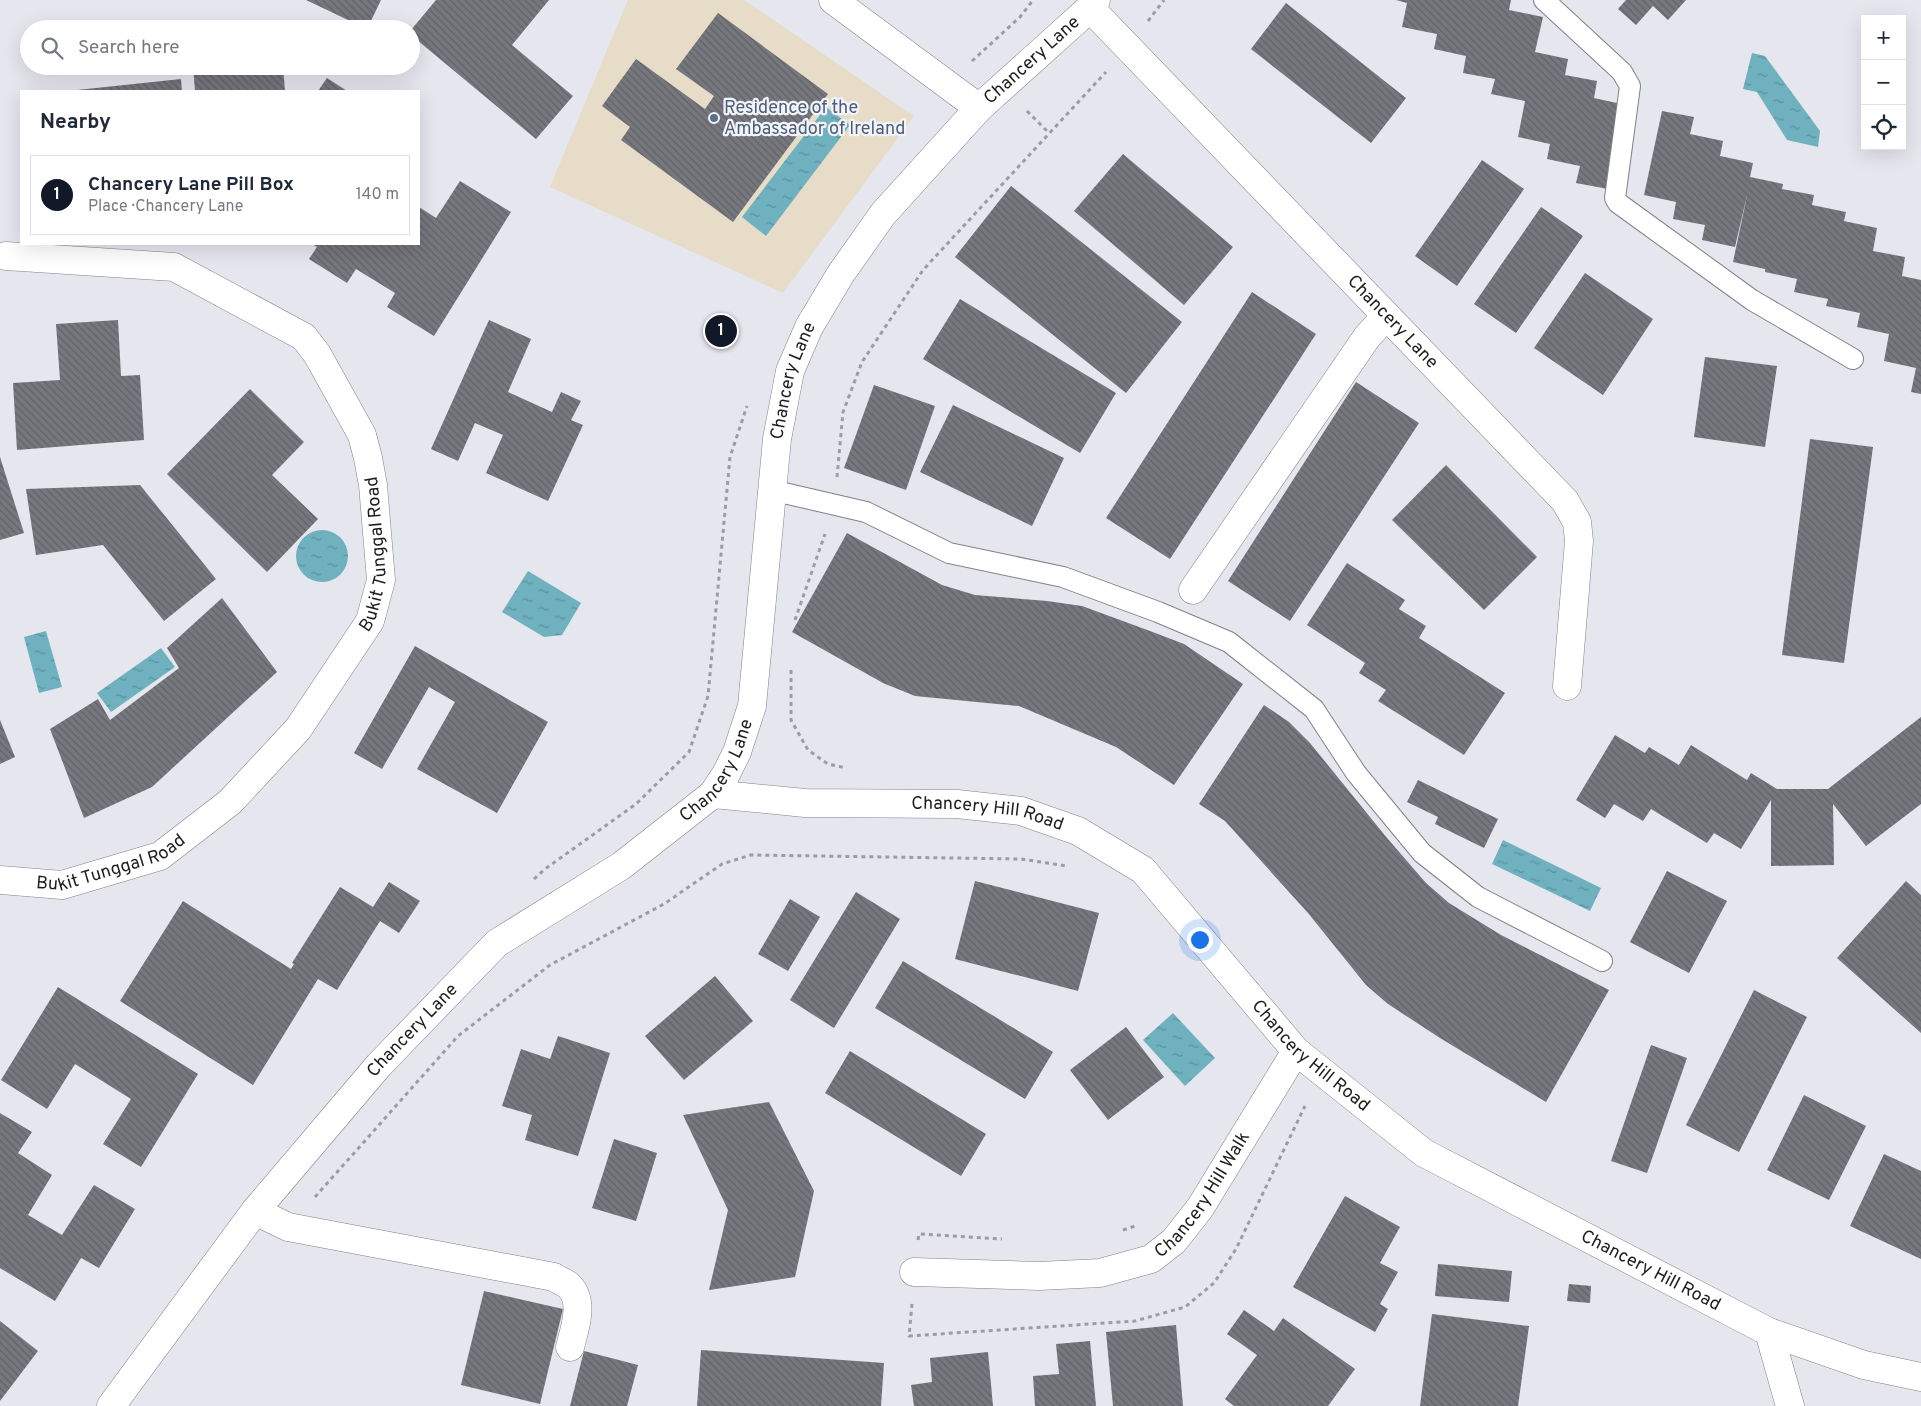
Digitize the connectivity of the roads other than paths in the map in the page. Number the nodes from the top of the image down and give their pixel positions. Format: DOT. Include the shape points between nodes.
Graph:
graph roads {
  1 [pos="832,0"];
  2 [pos="1544,0"];
  3 [pos="1093,4"];
  4 [pos="979,108"];
  5 [pos="6,256"];
  6 [pos="1386,316"];
  7 [pos="1853,359"];
  8 [pos="771,490"];
  9 [pos="1193,590"];
  10 [pos="1567,686"];
  11 [pos="714,794"];
  12 [pos="0,880"];
  13 [pos="1602,961"];
  14 [pos="1296,1051"];
  15 [pos="254,1211"];
  16 [pos="914,1272"];
  17 [pos="1769,1332"];
  18 [pos="570,1347"];
  19 [pos="1921,1377"];
  20 [pos="111,1406"];
  21 [pos="1790,1406"];
  1 -- 4 [label="street"];
  2 -- 7 [label="lane" via="1622,72 1630,86 1615,198 1618,203 1752,300"];
  3 -- 4 [label="street, Chancery Lane"];
  3 -- 6 [label="street, Chancery Lane" via="1128,48"];
  4 -- 8 [label="street, Chancery Lane" via="883,214 840,275 809,327 790,371"];
  5 -- 12 [label="street, Bukit Tunggal Road" via="174,267 304,337 317,354 362,435 373,485 381,580 370,622 304,721 230,802 160,856 62,885"];
  6 -- 9 [label="street" via="1367,337"];
  6 -- 10 [label="street, Chancery Lane" via="1565,500 1577,522 1579,541"];
  8 -- 11 [label="street, Chancery Lane" via="752,706 737,752"];
  8 -- 13 [label="lane" via="866,512 949,554 1063,577 1229,642 1314,709 1356,773 1422,853 1478,897"];
  11 -- 14 [label="street, Chancery Hill Road" via="806,803 957,804 1021,811 1078,831 1143,870"];
  11 -- 15 [label="street, Chancery Lane" via="621,866 497,942 379,1065"];
  14 -- 16 [label="street, Chancery Hill Walk" via="1200,1208 1174,1241 1151,1258 1100,1273 1039,1276"];
  14 -- 17 [label="street, Chancery Hill Road" via="1424,1153"];
  15 -- 18 [label="street" via="288,1227 554,1277 568,1285 576,1296 578,1320"];
  15 -- 20 [label="street, Chancery Lane"];
  17 -- 19 [label="street, Chancery Hill Road" via="1864,1365"];
  17 -- 21 [label="street"];
}
